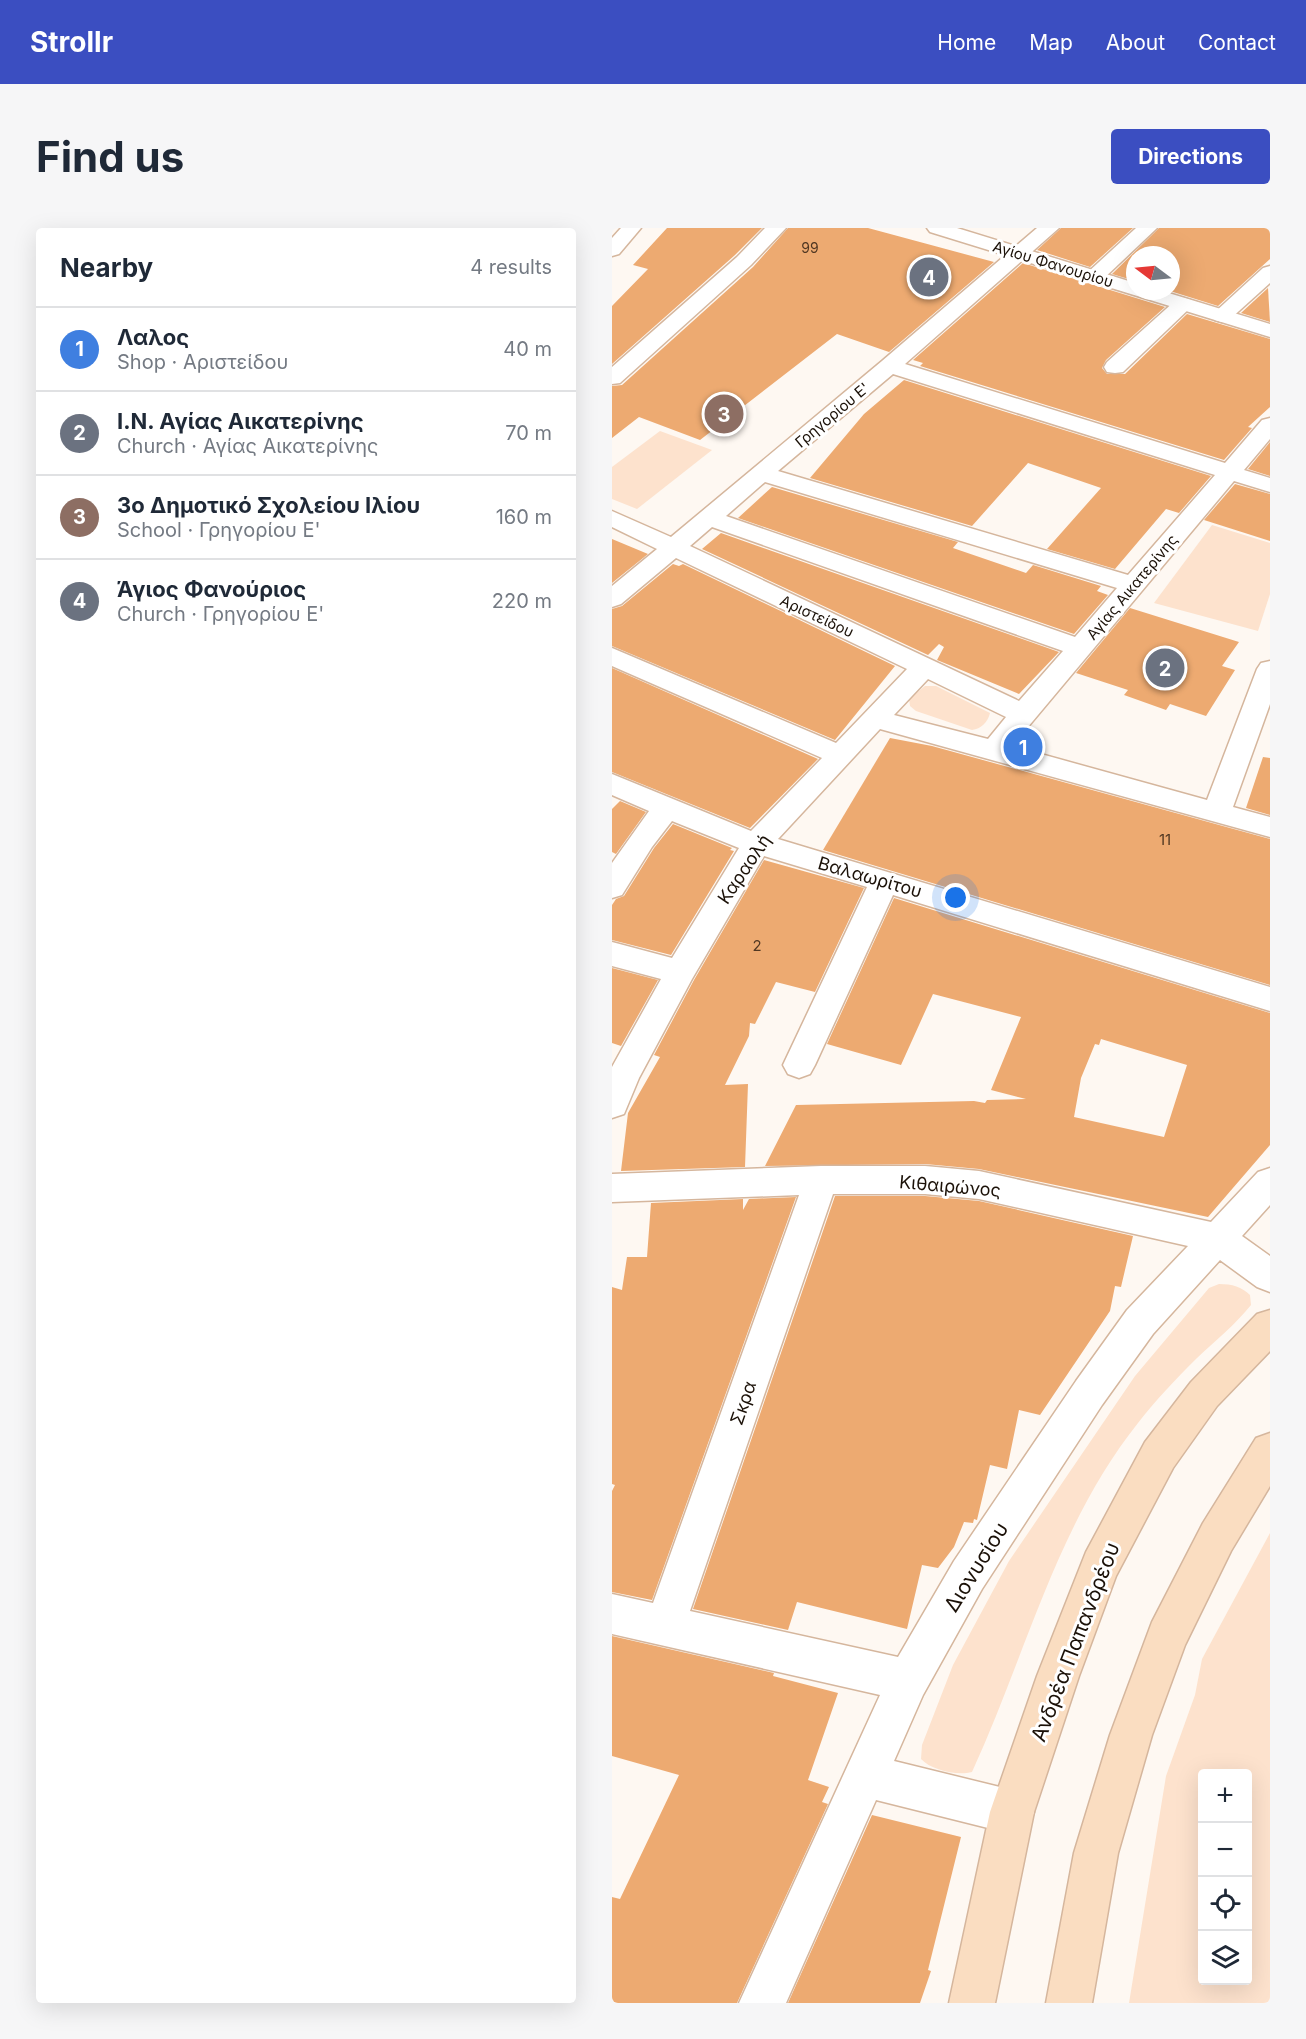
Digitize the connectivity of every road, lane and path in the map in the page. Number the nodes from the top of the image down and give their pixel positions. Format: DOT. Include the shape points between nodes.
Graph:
graph roads {
  1 [pos="631,228"];
  2 [pos="776,228"];
  3 [pos="937,228"];
  4 [pos="1049,228"];
  5 [pos="1148,228"];
  6 [pos="612,250"];
  7 [pos="1018,252"];
  8 [pos="1270,272"];
  9 [pos="1094,277"];
  10 [pos="1126,286"];
  11 [pos="1170,300"];
  12 [pos="1183,304"];
  13 [pos="1222,316"];
  14 [pos="1270,332"];
  15 [pos="890,366"];
  16 [pos="1115,367"];
  17 [pos="612,378"];
  18 [pos="1270,425"];
  19 [pos="1228,472"];
  20 [pos="762,474"];
  21 [pos="1270,485"];
  22 [pos="612,518"];
  23 [pos="708,518"];
  24 [pos="673,547"];
  25 [pos="1134,585"];
  26 [pos="612,599"];
  27 [pos="1080,648"];
  28 [pos="612,656"];
  29 [pos="925,666"];
  30 [pos="1268,679"];
  31 [pos="1023,714"];
  32 [pos="876,720"];
  33 [pos="994,750"];
  34 [pos="842,756"];
  35 [pos="612,784"];
  36 [pos="667,808"];
  37 [pos="1216,813"];
  38 [pos="1270,827"];
  39 [pos="756,844"];
  40 [pos="885,881"];
  41 [pos="612,887"];
  42 [pos="612,954"];
  43 [pos="680,972"];
  44 [pos="1270,999"];
  45 [pos="799,1065"];
  46 [pos="616,1085"];
  47 [pos="821,1180"];
  48 [pos="1270,1182"];
  49 [pos="612,1188"];
  50 [pos="1217,1238"];
  51 [pos="1270,1276"];
  52 [pos="1270,1326"];
  53 [pos="1270,1451"];
  54 [pos="612,1614"];
  55 [pos="664,1625"];
  56 [pos="908,1680"];
  57 [pos="864,1775"];
  58 [pos="1012,1812"];
  59 [pos="762,2003"];
  60 [pos="972,2003"];
  61 [pos="1069,2003"];
  1 -- 6 [label="street"];
  2 -- 17 [label="street"];
  3 -- 7 [label="street, Αγίου Φανουρίου"];
  4 -- 7 [label="street, Γρηγορίου Ε'"];
  5 -- 9 [label="street"];
  7 -- 9 [label="street, Αγίου Φανουρίου"];
  7 -- 15 [label="street, Γρηγορίου Ε'"];
  8 -- 13 [label="street"];
  9 -- 10 [label="street, Αγίου Φανουρίου"];
  11 -- 12 [label="street"];
  12 -- 13 [label="street"];
  12 -- 16 [label="street"];
  13 -- 14 [label="street"];
  15 -- 19 [label="street"];
  15 -- 20 [label="street, Γρηγορίου Ε'"];
  18 -- 19 [label="street, Αγίας Αικατερίνης"];
  19 -- 21 [label="street"];
  19 -- 25 [label="street, Αγίας Αικατερίνης"];
  20 -- 23 [label="street, Γρηγορίου Ε'"];
  20 -- 25 [label="street"];
  22 -- 24 [label="street, Αριστείδου"];
  23 -- 24 [label="street, Γρηγορίου Ε'"];
  23 -- 27 [label="street"];
  24 -- 26 [label="street, Γρηγορίου Ε'"];
  24 -- 29 [label="street, Αριστείδου"];
  25 -- 27 [label="street, Αγίας Αικατερίνης"];
  27 -- 31 [label="street, Αγίας Αικατερίνης"];
  28 -- 34 [label="street"];
  29 -- 31 [label="street, Αριστείδου"];
  29 -- 32 [label="street, Καραολή"];
  30 -- 37 [label="street"];
  31 -- 33 [label="street, Αγίας Αικατερίνης"];
  32 -- 33 [label="street"];
  32 -- 34 [label="street, Καραολή"];
  33 -- 37 [label="street"];
  34 -- 39 [label="street, Καραολή"];
  35 -- 36 [label="street, Βαλαωρίτου"];
  36 -- 39 [label="street, Βαλαωρίτου"];
  36 -- 41 [label="street"];
  37 -- 38 [label="street"];
  39 -- 40 [label="street, Βαλαωρίτου"];
  39 -- 43 [label="street, Καραολή"];
  40 -- 44 [label="street, Βαλαωρίτου"];
  40 -- 45 [label="street"];
  42 -- 43 [label="street"];
  43 -- 46 [label="street, Καραολή"];
  47 -- 49 [label="street, Κιθαιρώνος"];
  47 -- 50 [label="street, Κιθαιρώνος" via="925,1180 979,1185"];
  47 -- 55 [label="street, Σκρα"];
  48 -- 50 [label="street, Διονυσίου"];
  50 -- 51 [label="street, Κιθαιρώνος"];
  50 -- 56 [label="street, Διονυσίου" via="1140,1322 1089,1393 968,1575"];
  52 -- 58 [label="main road, Ανδρέα Παπανδρέου" via="1204,1394 1159,1455 1100,1566"];
  53 -- 61 [label="main road" via="1217,1537 1167,1636 1096,1853"];
  54 -- 55 [label="street"];
  55 -- 56 [label="street"];
  56 -- 57 [label="street, Διονυσίου"];
  57 -- 58 [label="street"];
  57 -- 59 [label="street, Διονυσίου"];
  58 -- 60 [label="main road, Ανδρέα Παπανδρέου"];
}
